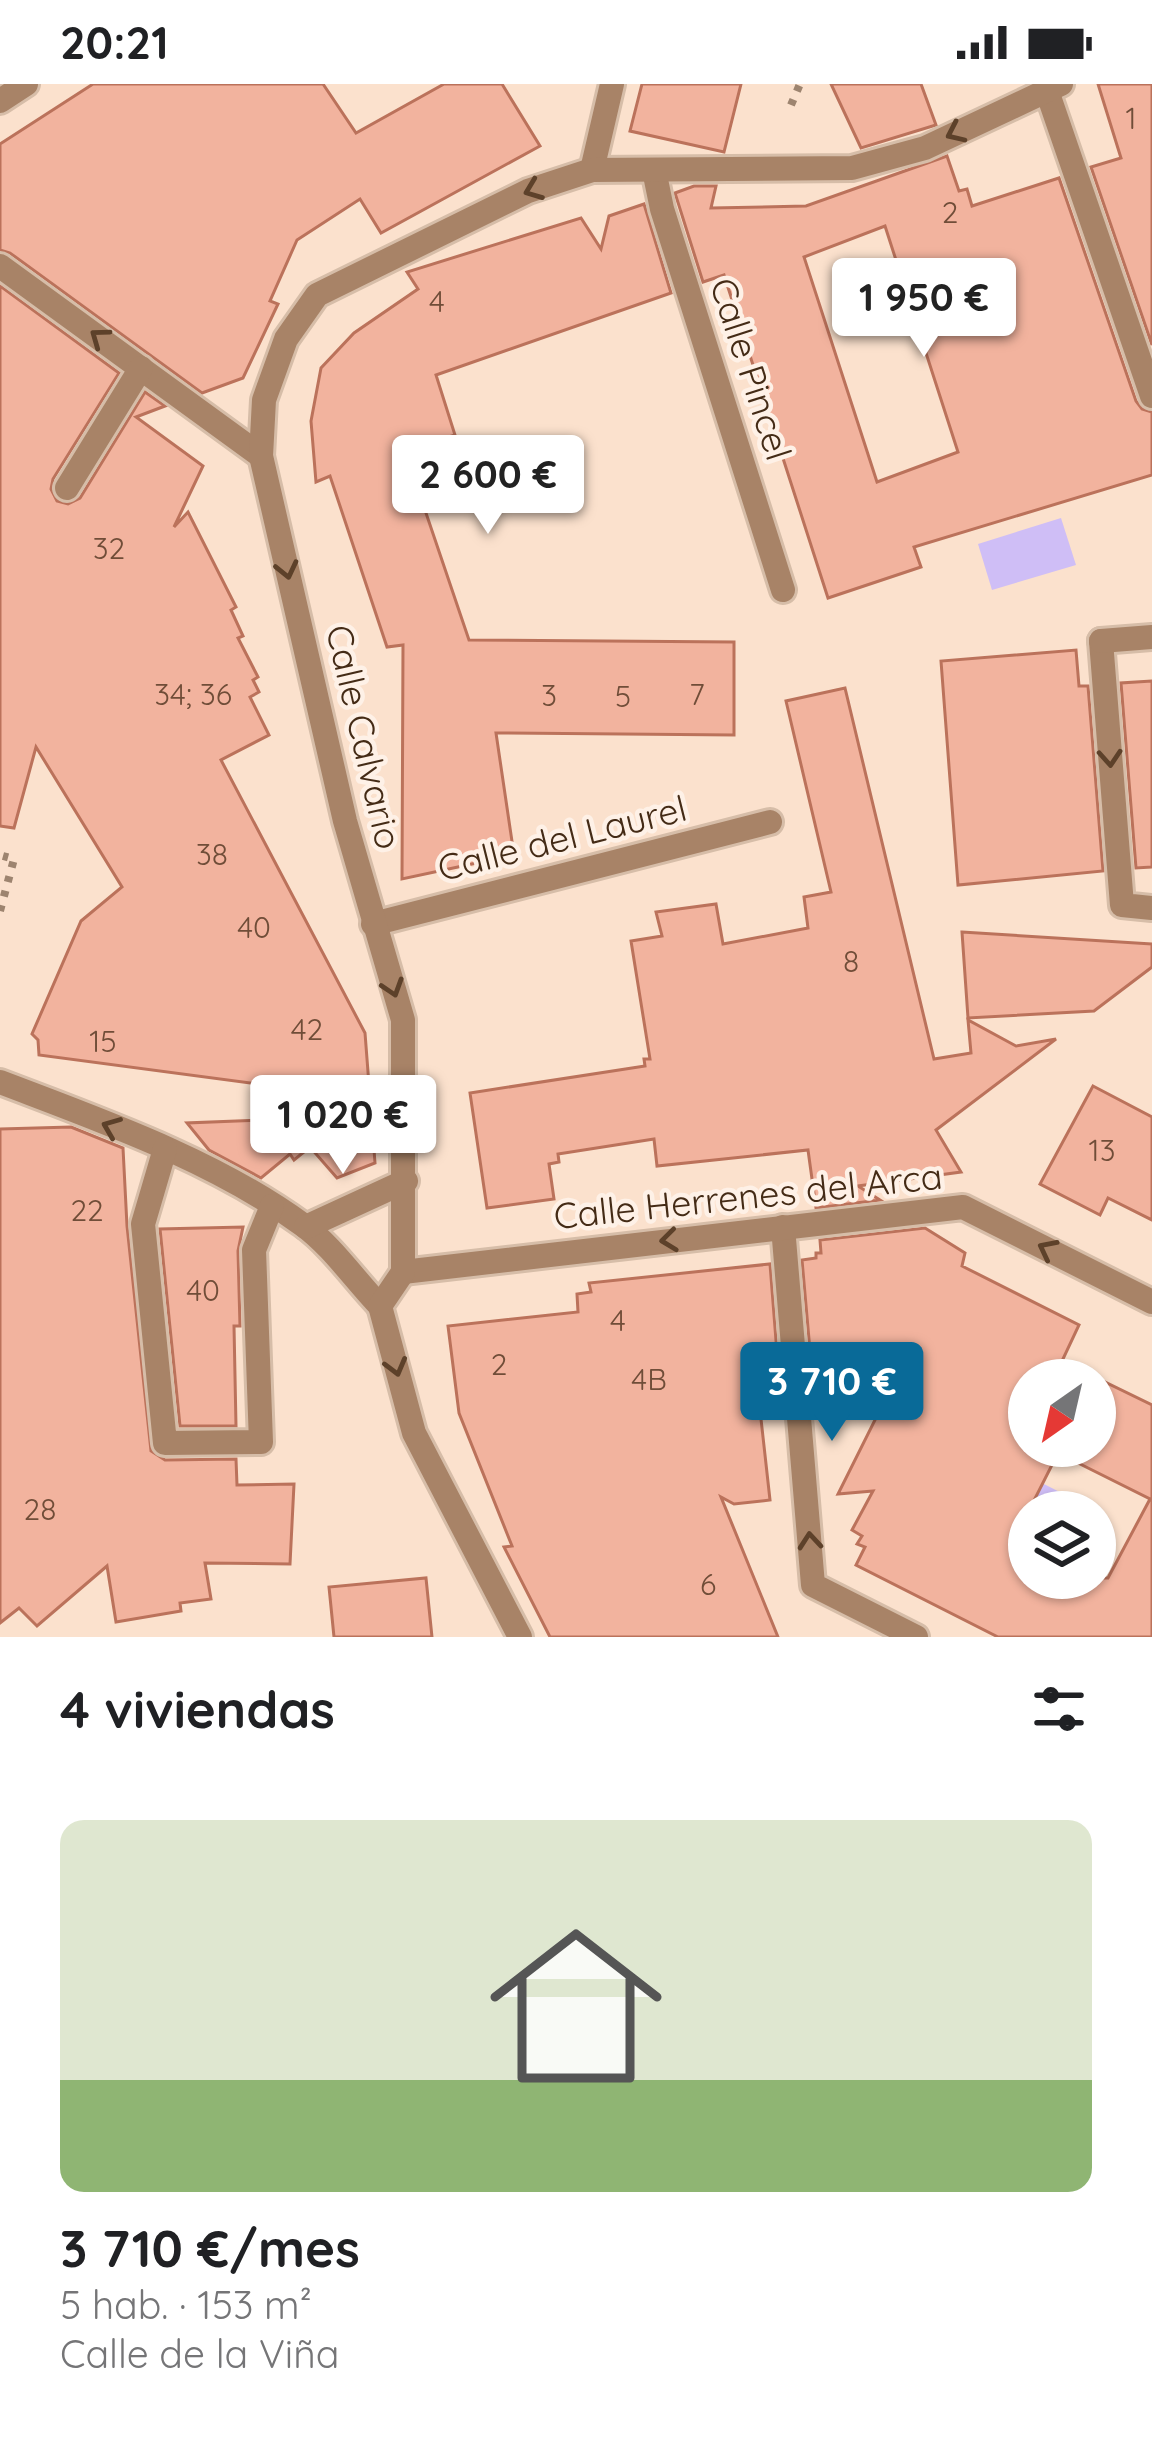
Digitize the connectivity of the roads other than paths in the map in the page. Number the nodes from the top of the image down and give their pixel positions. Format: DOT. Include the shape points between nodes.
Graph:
graph roads {
  1 [pos="26,84"];
  2 [pos="612,84"];
  3 [pos="1054,87"];
  4 [pos="0,101"];
  5 [pos="592,170"];
  6 [pos="654,170"];
  7 [pos="0,266"];
  8 [pos="141,368"];
  9 [pos="1152,396"];
  10 [pos="261,456"];
  11 [pos="67,488"];
  12 [pos="783,590"];
  13 [pos="1152,637"];
  14 [pos="770,822"];
  15 [pos="1152,908"];
  16 [pos="373,924"];
  17 [pos="0,1082"];
  18 [pos="165,1149"];
  19 [pos="406,1181"];
  20 [pos="272,1206"];
  21 [pos="306,1227"];
  22 [pos="783,1227"];
  23 [pos="403,1272"];
  24 [pos="1152,1302"];
  25 [pos="380,1306"];
  26 [pos="520,1637"];
  27 [pos="916,1637"];
  1 -- 4 [label="street"];
  2 -- 5 [label="street"];
  3 -- 6 [label="street, Calle Calvario, one-way" via="925,148 851,168"];
  3 -- 9 [label="street"];
  5 -- 6 [label="street, Calle Calvario"];
  5 -- 10 [label="street, Calle Calvario, one-way" via="528,191 317,295 286,340 264,400"];
  6 -- 12 [label="street, Calle Pincel"];
  8 -- 7 [label="street, one-way"];
  8 -- 10 [label="street"];
  8 -- 11 [label="street"];
  10 -- 16 [label="street, Calle Calvario, one-way"];
  13 -- 15 [label="street, one-way" via="1101,641 1122,905"];
  14 -- 16 [label="street, Calle del Laurel"];
  16 -- 19 [label="street, Calle Calvario, one-way" via="403,1020"];
  18 -- 17 [label="street, one-way"];
  18 -- 20 [label="street"];
  18 -- 20 [label="street" via="143,1224 165,1443 260,1442 254,1250"];
  19 -- 21 [label="street"];
  19 -- 23 [label="street, Calle Calvario"];
  20 -- 21 [label="street"];
  21 -- 25 [label="street"];
  22 -- 23 [label="street, Calle Herrenes del Arca, one-way"];
  24 -- 22 [label="street, Calle Herrenes del Arca, one-way" via="962,1207"];
  27 -- 22 [label="street, one-way" via="813,1585"];
  23 -- 25 [label="street"];
  25 -- 26 [label="street, one-way" via="414,1433"];
}
